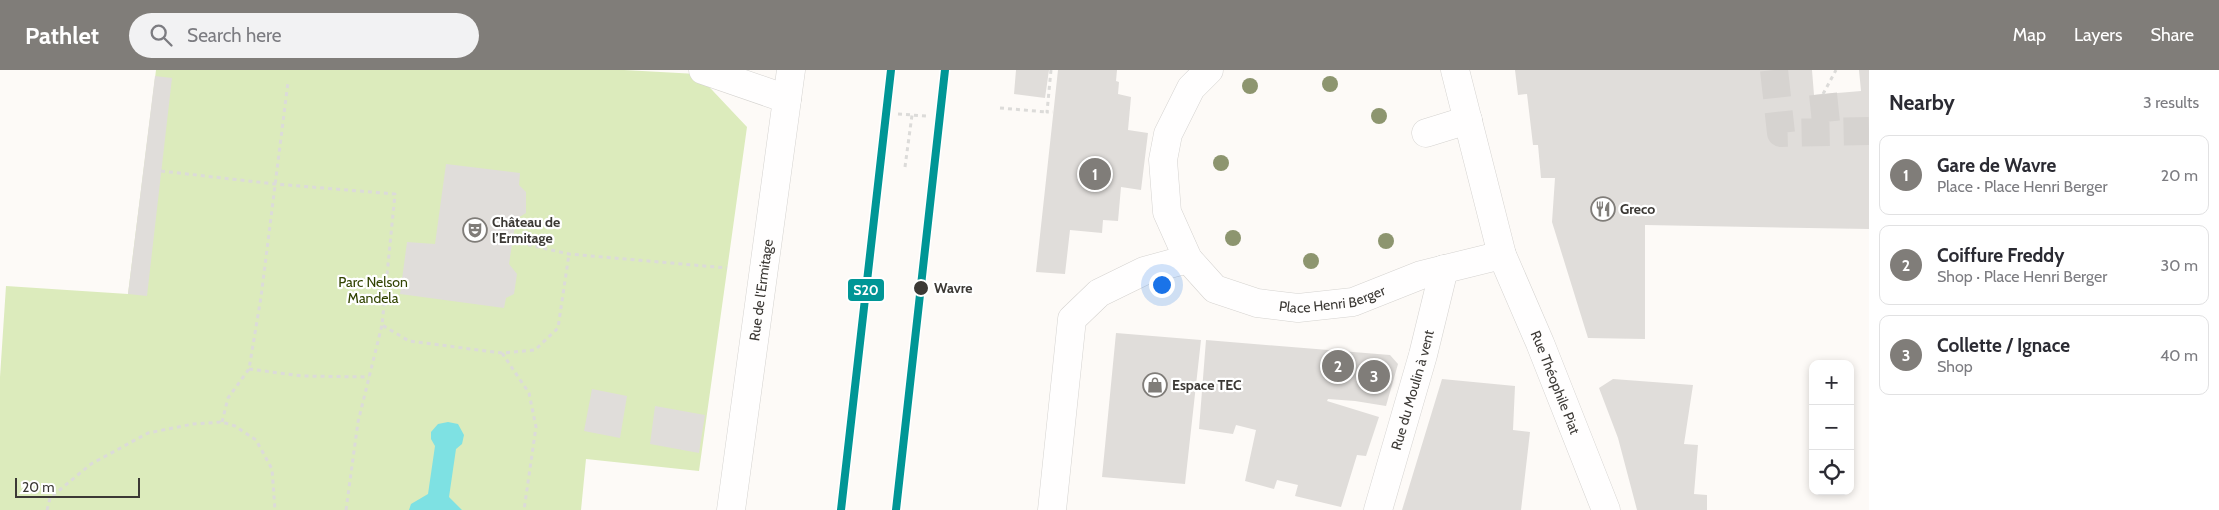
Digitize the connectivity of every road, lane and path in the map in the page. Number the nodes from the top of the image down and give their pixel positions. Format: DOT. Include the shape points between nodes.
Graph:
graph roads {
  1 [pos="703,70"];
  2 [pos="791,70"];
  3 [pos="1051,70"];
  4 [pos="1209,70"];
  5 [pos="1456,70"];
  6 [pos="1836,70"];
  7 [pos="288,82"];
  8 [pos="1823,94"];
  9 [pos="787,99"];
  10 [pos="1000,108"];
  11 [pos="1047,112"];
  12 [pos="1053,112"];
  13 [pos="898,114"];
  14 [pos="912,115"];
  15 [pos="926,116"];
  16 [pos="1468,120"];
  17 [pos="1426,133"];
  18 [pos="905,167"];
  19 [pos="161,171"];
  20 [pos="275,184"];
  21 [pos="520,243"];
  22 [pos="569,254"];
  23 [pos="1502,254"];
  24 [pos="1188,259"];
  25 [pos="1444,269"];
  26 [pos="763,271"];
  27 [pos="382,325"];
  28 [pos="502,353"];
  29 [pos="249,369"];
  30 [pos="369,378"];
  31 [pos="222,422"];
  32 [pos="47,510"];
  33 [pos="275,510"];
  34 [pos="346,510"];
  35 [pos="524,510"];
  36 [pos="731,510"];
  37 [pos="1052,510"];
  38 [pos="1378,510"];
  39 [pos="1606,510"];
  1 -- 9 [label="street"];
  2 -- 9 [label="street, Rue de l'Ermitage"];
  3 -- 11 [label="path"];
  4 -- 24 [label="street, Place Henri Berger" via="1191,88 1168,134 1163,160 1167,212"];
  5 -- 16 [label="street"];
  6 -- 8 [label="path"];
  7 -- 20 [label="path"];
  9 -- 26 [label="street, Rue de l'Ermitage"];
  10 -- 11 [label="path"];
  11 -- 12 [label="path"];
  13 -- 14 [label="path"];
  14 -- 15 [label="path"];
  14 -- 18 [label="path"];
  16 -- 17 [label="street"];
  16 -- 23 [label="street"];
  19 -- 20 [label="path"];
  20 -- 27 [label="path" via="395,194"];
  20 -- 29 [label="path"];
  21 -- 22 [label="path"];
  22 -- 26 [label="path"];
  22 -- 28 [label="path" via="558,328 535,350"];
  23 -- 25 [label="street, Place Henri Berger"];
  23 -- 39 [label="street, Rue Théophile Piat"];
  24 -- 25 [label="street, Place Henri Berger" via="1215,289 1256,303 1298,308 1353,302"];
  24 -- 37 [label="street" via="1144,271 1099,293 1072,319"];
  25 -- 38 [label="street, Rue du Moulin à vent"];
  26 -- 36 [label="street, Rue de l'Ermitage"];
  27 -- 28 [label="path" via="409,341"];
  27 -- 30 [label="path"];
  28 -- 35 [label="path" via="529,393 536,427"];
  29 -- 30 [label="path" via="302,376"];
  29 -- 31 [label="path" via="228,398"];
  30 -- 34 [label="path" via="358,422"];
  31 -- 32 [label="path" via="148,433 91,464 50,498"];
  31 -- 33 [label="path" via="235,426 256,440 272,469"];
}
